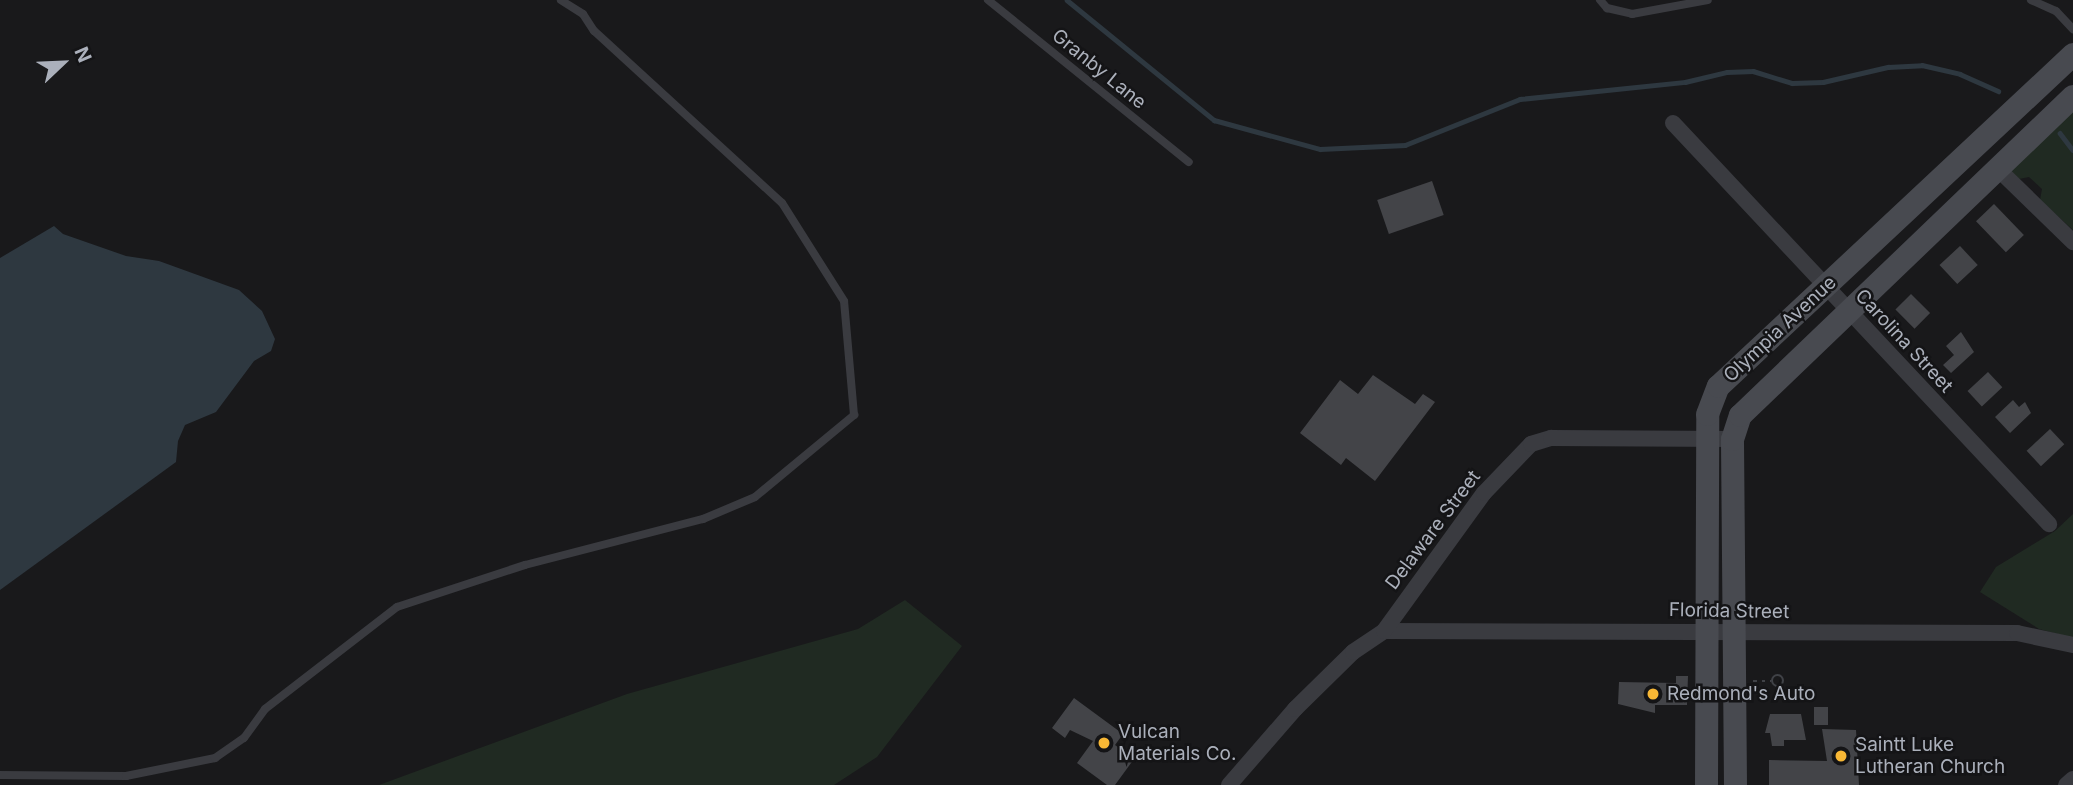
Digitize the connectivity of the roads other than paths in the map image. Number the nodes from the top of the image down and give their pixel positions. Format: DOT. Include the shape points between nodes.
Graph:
graph roads {
  1 [pos="561,0"];
  2 [pos="988,0"];
  3 [pos="1600,0"];
  4 [pos="1706,0"];
  5 [pos="2031,0"];
  6 [pos="2073,29"];
  7 [pos="2073,54"];
  8 [pos="2073,96"];
  9 [pos="1673,123"];
  10 [pos="1189,162"];
  11 [pos="1997,169"];
  12 [pos="2073,242"];
  13 [pos="1825,287"];
  14 [pos="1846,310"];
  15 [pos="1708,439"];
  16 [pos="1732,439"];
  17 [pos="2049,524"];
  18 [pos="1708,630"];
  19 [pos="1384,631"];
  20 [pos="1736,634"];
  21 [pos="2073,645"];
  22 [pos="0,775"];
  23 [pos="2073,779"];
  24 [pos="1229,785"];
  25 [pos="1706,785"];
  26 [pos="1735,785"];
  27 [pos="2066,785"];
  1 -- 22 [label="lane" via="583,14 594,31 782,202 844,301 854,415 755,496 703,519 525,565 397,607 265,709 244,738 215,758 126,776"];
  2 -- 10 [label="lane, Granby Lane"];
  3 -- 4 [label="lane" via="1607,8 1632,14"];
  5 -- 6 [label="lane" via="2056,11"];
  7 -- 13 [label="main road, Olympia Avenue"];
  8 -- 11 [label="main road, Olympia Avenue"];
  9 -- 13 [label="street, Carolina Street"];
  11 -- 12 [label="street"];
  11 -- 14 [label="main road, Olympia Avenue"];
  13 -- 14 [label="street, Carolina Street"];
  13 -- 15 [label="main road, Olympia Avenue" via="1718,386 1707,414"];
  14 -- 16 [label="main road, Olympia Avenue" via="1759,391 1740,415"];
  14 -- 17 [label="street, Carolina Street"];
  15 -- 16 [label="street, Delaware Street"];
  15 -- 18 [label="main road, Olympia Avenue"];
  15 -- 19 [label="street, Delaware Street" via="1550,438 1531,444 1484,493"];
  16 -- 20 [label="main road, Olympia Avenue"];
  18 -- 19 [label="street, Florida Street"];
  18 -- 20 [label="street, Florida Street"];
  18 -- 25 [label="main road, Olympia Avenue"];
  19 -- 24 [label="street, Delaware Street" via="1353,652 1294,709"];
  20 -- 21 [label="street, Florida Street" via="2017,634"];
  20 -- 26 [label="main road, Olympia Avenue"];
  23 -- 27 [label="street"];
}
